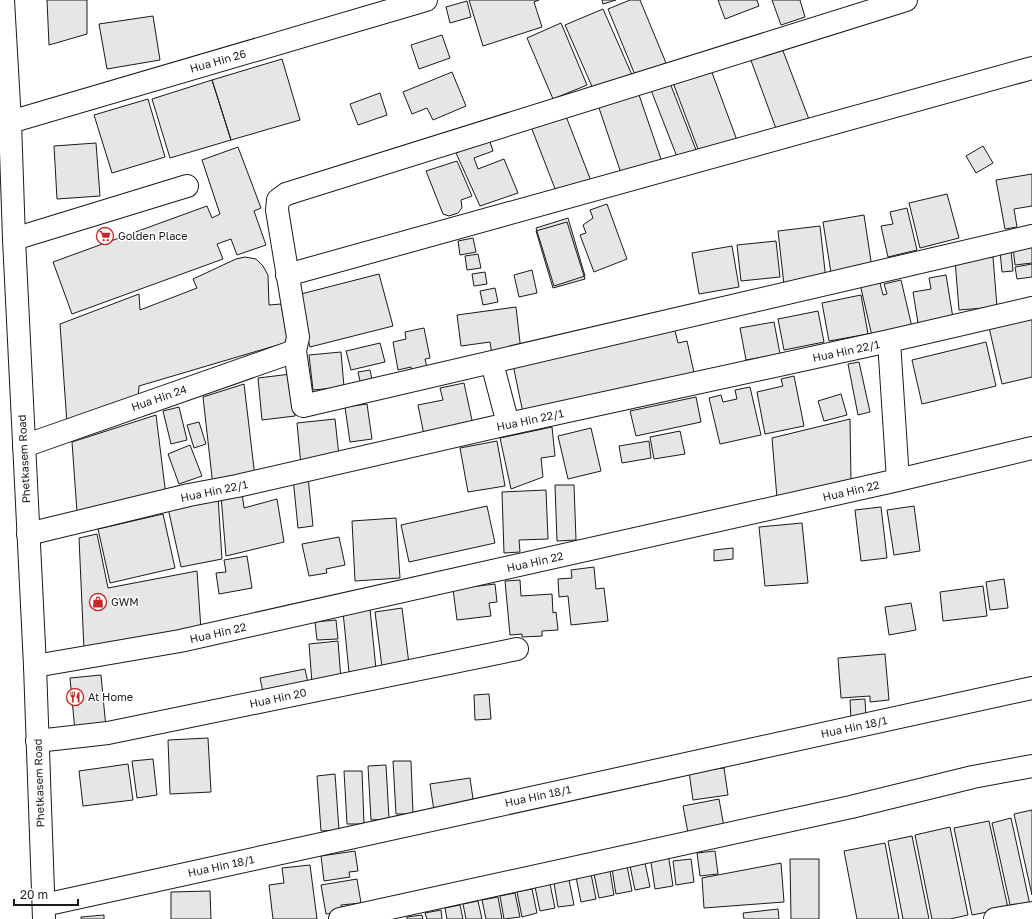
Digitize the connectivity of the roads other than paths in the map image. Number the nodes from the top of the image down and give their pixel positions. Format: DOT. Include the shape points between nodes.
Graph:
graph roads {
  1 [pos="3,0"];
  2 [pos="426,0"];
  3 [pos="906,0"];
  4 [pos="1032,68"];
  5 [pos="10,122"];
  6 [pos="187,186"];
  7 [pos="1032,236"];
  8 [pos="14,240"];
  9 [pos="287,275"];
  10 [pos="9,307"];
  11 [pos="1032,308"];
  12 [pos="889,341"];
  13 [pos="295,351"];
  14 [pos="492,363"];
  15 [pos="508,424"];
  16 [pos="24,446"];
  17 [pos="1032,448"];
  18 [pos="898,480"];
  19 [pos="28,534"];
  20 [pos="517,649"];
  21 [pos="35,666"];
  22 [pos="1032,688"];
  23 [pos="37,741"];
  24 [pos="1032,766"];
  25 [pos="44,912"];
  26 [pos="1032,913"];
  27 [pos="340,919"];
  28 [pos="995,919"];
  1 -- 5 [label="street, Phetkasem Road"];
  2 -- 5 [label="street, Hua Hin 26"];
  3 -- 9 [label="street" via="286,194 278,200 276,210"];
  4 -- 9 [label="street"];
  5 -- 8 [label="street, Phetkasem Road"];
  6 -- 8 [label="street"];
  7 -- 14 [label="street"];
  8 -- 10 [label="street, Phetkasem Road"];
  9 -- 13 [label="street" via="298,337"];
  10 -- 16 [label="street, Phetkasem Road"];
  11 -- 12 [label="street, Hua Hin 22/1"];
  12 -- 15 [label="street, Hua Hin 22/1"];
  12 -- 18 [label="street"];
  13 -- 14 [label="street" via="303,406"];
  13 -- 16 [label="street, Hua Hin 24"];
  14 -- 15 [label="street"];
  15 -- 19 [label="street, Hua Hin 22/1" via="189,495"];
  16 -- 19 [label="street, Phetkasem Road"];
  17 -- 18 [label="street, Hua Hin 22"];
  18 -- 21 [label="street, Hua Hin 22" via="180,641"];
  19 -- 21 [label="street, Phetkasem Road"];
  20 -- 23 [label="street, Hua Hin 20" via="108,733"];
  21 -- 23 [label="street, Phetkasem Road"];
  22 -- 25 [label="street, Hua Hin 18/1"];
  23 -- 25 [label="street, Phetkasem Road"];
  24 -- 27 [label="street"];
  26 -- 28 [label="street"];
}
